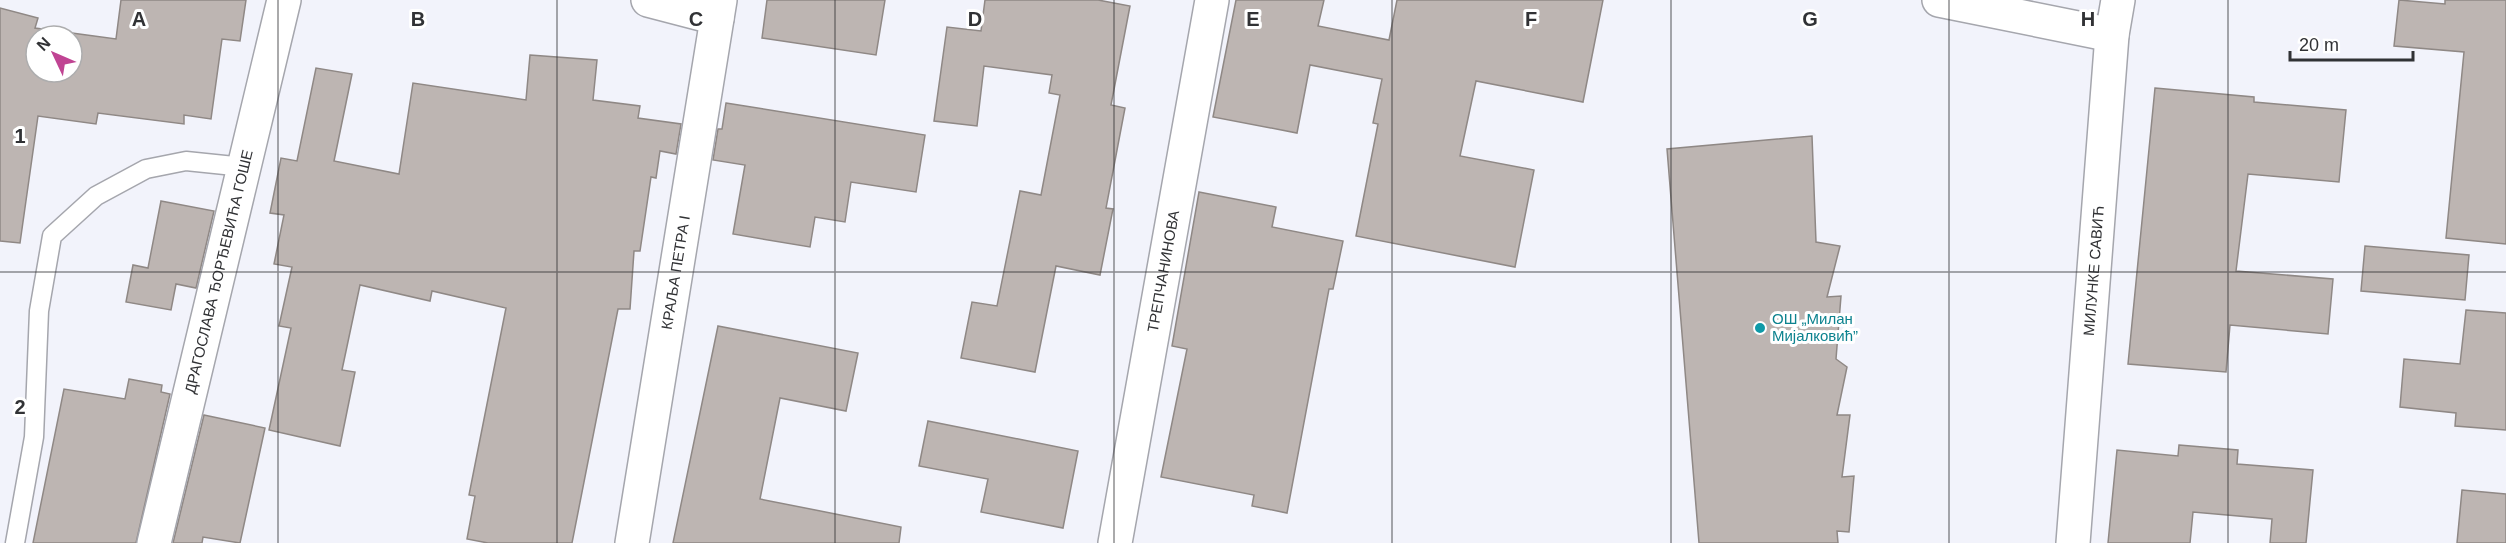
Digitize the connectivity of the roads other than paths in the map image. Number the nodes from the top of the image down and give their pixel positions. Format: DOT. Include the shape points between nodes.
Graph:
graph roads {
  1 [pos="284,0"];
  2 [pos="648,0"];
  3 [pos="1212,0"];
  4 [pos="1940,0"];
  5 [pos="2118,0"];
  6 [pos="718,9"];
  7 [pos="2112,35"];
  8 [pos="244,168"];
  9 [pos="15,543"];
  10 [pos="154,543"];
  11 [pos="632,543"];
  12 [pos="1115,543"];
  13 [pos="2073,543"];
  1 -- 8 [label="street, ДРАГОСЛАВА ЂОРЂЕВИЋА ГОШЕ"];
  2 -- 6 [label="street"];
  3 -- 12 [label="street, ТРЕПЧАНИНОВА"];
  4 -- 7 [label="street"];
  5 -- 7 [label="street, МИЛУНКЕ САВИЋ"];
  6 -- 11 [label="street, КРАЉА ПЕТРА I"];
  7 -- 13 [label="street, МИЛУНКЕ САВИЋ"];
  8 -- 9 [label="lane" via="186,161 146,169 96,196 52,236 39,311 34,437"];
  8 -- 10 [label="street, ДРАГОСЛАВА ЂОРЂЕВИЋА ГОШЕ"];
}
